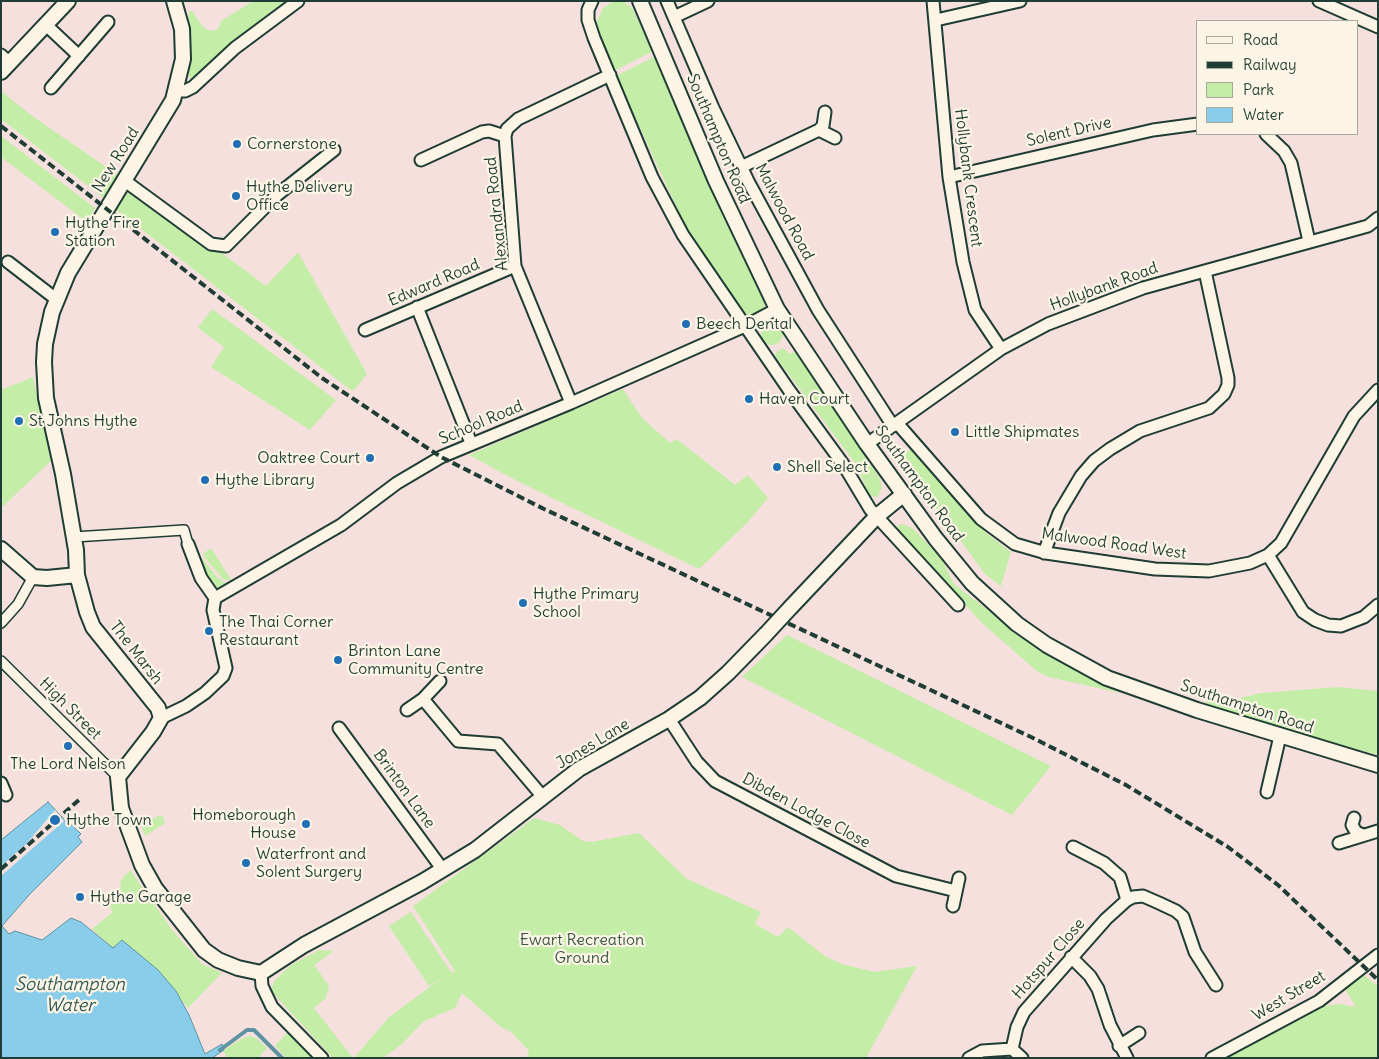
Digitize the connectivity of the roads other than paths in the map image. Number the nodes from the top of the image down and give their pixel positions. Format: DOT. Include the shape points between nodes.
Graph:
graph roads {
  1 [pos="68,1"];
  2 [pos="174,1"];
  3 [pos="298,1"];
  4 [pos="640,1"];
  5 [pos="667,1"];
  6 [pos="708,1"];
  7 [pos="933,1"];
  8 [pos="1020,1"];
  9 [pos="1319,1"];
  10 [pos="591,2"];
  11 [pos="674,17"];
  12 [pos="936,20"];
  13 [pos="108,22"];
  14 [pos="45,24"];
  15 [pos="1378,27"];
  16 [pos="78,56"];
  17 [pos="4,63"];
  18 [pos="610,75"];
  19 [pos="51,88"];
  20 [pos="176,91"];
  21 [pos="825,112"];
  22 [pos="1196,124"];
  23 [pos="819,130"];
  24 [pos="1267,135"];
  25 [pos="505,136"];
  26 [pos="836,138"];
  27 [pos="334,150"];
  28 [pos="421,160"];
  29 [pos="741,167"];
  30 [pos="949,177"];
  31 [pos="125,181"];
  32 [pos="1378,218"];
  33 [pos="1309,242"];
  34 [pos="8,262"];
  35 [pos="515,266"];
  36 [pos="1205,271"];
  37 [pos="56,299"];
  38 [pos="418,308"];
  39 [pos="778,309"];
  40 [pos="745,326"];
  41 [pos="365,330"];
  42 [pos="1001,349"];
  43 [pos="1378,390"];
  44 [pos="571,403"];
  45 [pos="895,424"];
  46 [pos="472,443"];
  47 [pos="867,444"];
  48 [pos="904,494"];
  49 [pos="877,516"];
  50 [pos="74,537"];
  51 [pos="188,544"];
  52 [pos="1,549"];
  53 [pos="1044,553"];
  54 [pos="1268,555"];
  55 [pos="77,575"];
  56 [pos="33,577"];
  57 [pos="215,598"];
  58 [pos="958,605"];
  59 [pos="1378,605"];
  60 [pos="1,623"];
  61 [pos="1,661"];
  62 [pos="440,681"];
  63 [pos="423,699"];
  64 [pos="407,710"];
  65 [pos="160,718"];
  66 [pos="669,719"];
  67 [pos="339,728"];
  68 [pos="1280,736"];
  69 [pos="1378,765"];
  70 [pos="118,778"];
  71 [pos="1,783"];
  72 [pos="1267,792"];
  73 [pos="6,795"];
  74 [pos="544,797"];
  75 [pos="1354,818"];
  76 [pos="1378,831"];
  77 [pos="1363,835"];
  78 [pos="1339,843"];
  79 [pos="1073,847"];
  80 [pos="443,870"];
  81 [pos="960,878"];
  82 [pos="956,891"];
  83 [pos="1127,900"];
  84 [pos="952,906"];
  85 [pos="1378,955"];
  86 [pos="1071,957"];
  87 [pos="261,973"];
  88 [pos="1216,985"];
  89 [pos="1139,1034"];
  90 [pos="1120,1046"];
  91 [pos="1012,1049"];
  92 [pos="322,1058"];
  93 [pos="969,1058"];
  94 [pos="1022,1058"];
  95 [pos="1127,1058"];
  96 [pos="1212,1058"];
  1 -- 14 [label="street"];
  2 -- 20 [label="street, New Road" via="183,44"];
  3 -- 20 [label="street" via="235,48 193,87"];
  4 -- 39 [label="street, Southampton Road" via="716,181"];
  5 -- 11 [label="street, Malwood Road"];
  6 -- 11 [label="street"];
  7 -- 12 [label="street, Hollybank Crescent"];
  8 -- 12 [label="street"];
  9 -- 15 [label="street"];
  10 -- 18 [label="street" via="590,30"];
  11 -- 29 [label="street, Malwood Road"];
  12 -- 30 [label="street, Hollybank Crescent"];
  13 -- 16 [label="street"];
  14 -- 16 [label="street"];
  14 -- 17 [label="street"];
  16 -- 19 [label="street"];
  18 -- 25 [label="street, Alexandra Road" via="518,119 507,129"];
  18 -- 40 [label="street" via="670,212"];
  20 -- 31 [label="street, New Road" via="169,110"];
  21 -- 23 [label="street" via="823,126"];
  22 -- 30 [label="street, Solent Drive" via="1153,130"];
  23 -- 26 [label="street"];
  23 -- 29 [label="street"];
  24 -- 33 [label="street" via="1291,163"];
  25 -- 28 [label="street" via="489,130 482,132"];
  25 -- 35 [label="street, Alexandra Road"];
  27 -- 31 [label="street" via="277,195 226,246 211,244"];
  29 -- 45 [label="street, Malwood Road" via="818,310"];
  30 -- 42 [label="street, Hollybank Crescent" via="970,297 980,321"];
  31 -- 37 [label="street, New Road" via="68,273"];
  32 -- 33 [label="street, Hollybank Road" via="1368,226"];
  33 -- 36 [label="street, Hollybank Road"];
  34 -- 37 [label="street"];
  35 -- 38 [label="street, Edward Road"];
  35 -- 44 [label="street, Alexandra Road"];
  36 -- 42 [label="street, Hollybank Road" via="1143,288 1083,310"];
  36 -- 53 [label="street" via="1228,378 1224,394 1209,408 1140,432 1094,461 1058,513"];
  37 -- 50 [label="street, New Road" via="45,344 46,398"];
  38 -- 41 [label="street, Edward Road"];
  38 -- 46 [label="street"];
  39 -- 40 [label="street, School Road"];
  39 -- 47 [label="street, Southampton Road"];
  40 -- 44 [label="street, School Road"];
  40 -- 49 [label="street"];
  42 -- 45 [label="street, Hollybank Road"];
  43 -- 54 [label="street, Malwood Road West" via="1354,416 1288,532"];
  44 -- 46 [label="street, School Road"];
  45 -- 47 [label="street, Hollybank Road"];
  45 -- 53 [label="street, Malwood Road West" via="995,532 1015,544"];
  46 -- 57 [label="street, School Road" via="422,466 341,525"];
  47 -- 48 [label="street, Southampton Road"];
  48 -- 49 [label="street, Jones Lane"];
  48 -- 68 [label="street, Southampton Road" via="972,583 993,604 1047,645 1098,674 1133,688"];
  49 -- 58 [label="street"];
  49 -- 66 [label="street, Jones Lane, bridge" via="728,673"];
  50 -- 51 [label="street" via="184,530"];
  50 -- 55 [label="street, The Marsh"];
  51 -- 57 [label="street" via="200,578"];
  52 -- 56 [label="street"];
  53 -- 54 [label="street, Malwood Road West" via="1155,569 1196,571 1240,566"];
  54 -- 59 [label="street" via="1303,612 1315,620 1341,626 1364,617"];
  55 -- 56 [label="street"];
  55 -- 65 [label="street, The Marsh" via="93,627 158,708"];
  56 -- 60 [label="street" via="18,604"];
  57 -- 65 [label="street" via="213,610 226,668 223,676 186,706"];
  61 -- 70 [label="street, High Street"];
  62 -- 63 [label="street"];
  63 -- 64 [label="street"];
  63 -- 74 [label="street" via="458,741 498,744"];
  65 -- 70 [label="street"];
  66 -- 74 [label="street, Jones Lane" via="579,769"];
  66 -- 82 [label="street, Dibden Lodge Close" via="697,762 715,781 889,873"];
  67 -- 80 [label="street, Brinton Lane"];
  68 -- 69 [label="street, Southampton Road"];
  68 -- 72 [label="street"];
  70 -- 87 [label="street" via="129,831 155,888 204,950 218,960"];
  71 -- 73 [label="street"];
  74 -- 80 [label="street, Jones Lane" via="475,850"];
  75 -- 77 [label="street" via="1352,826"];
  76 -- 77 [label="street"];
  77 -- 78 [label="street"];
  79 -- 83 [label="street" via="1104,862 1120,877"];
  80 -- 87 [label="street, Jones Lane" via="304,945"];
  81 -- 82 [label="street"];
  82 -- 84 [label="street"];
  83 -- 86 [label="street, Hotspur Close"];
  83 -- 88 [label="street" via="1143,896 1180,914 1195,952"];
  85 -- 96 [label="street, West Street" via="1319,1001"];
  86 -- 90 [label="street" via="1098,988"];
  86 -- 91 [label="street, Hotspur Close" via="1024,1012"];
  87 -- 92 [label="street" via="262,986 272,1007"];
  89 -- 90 [label="street"];
  90 -- 95 [label="street"];
  91 -- 93 [label="street" via="982,1051"];
  91 -- 94 [label="street"];
}
